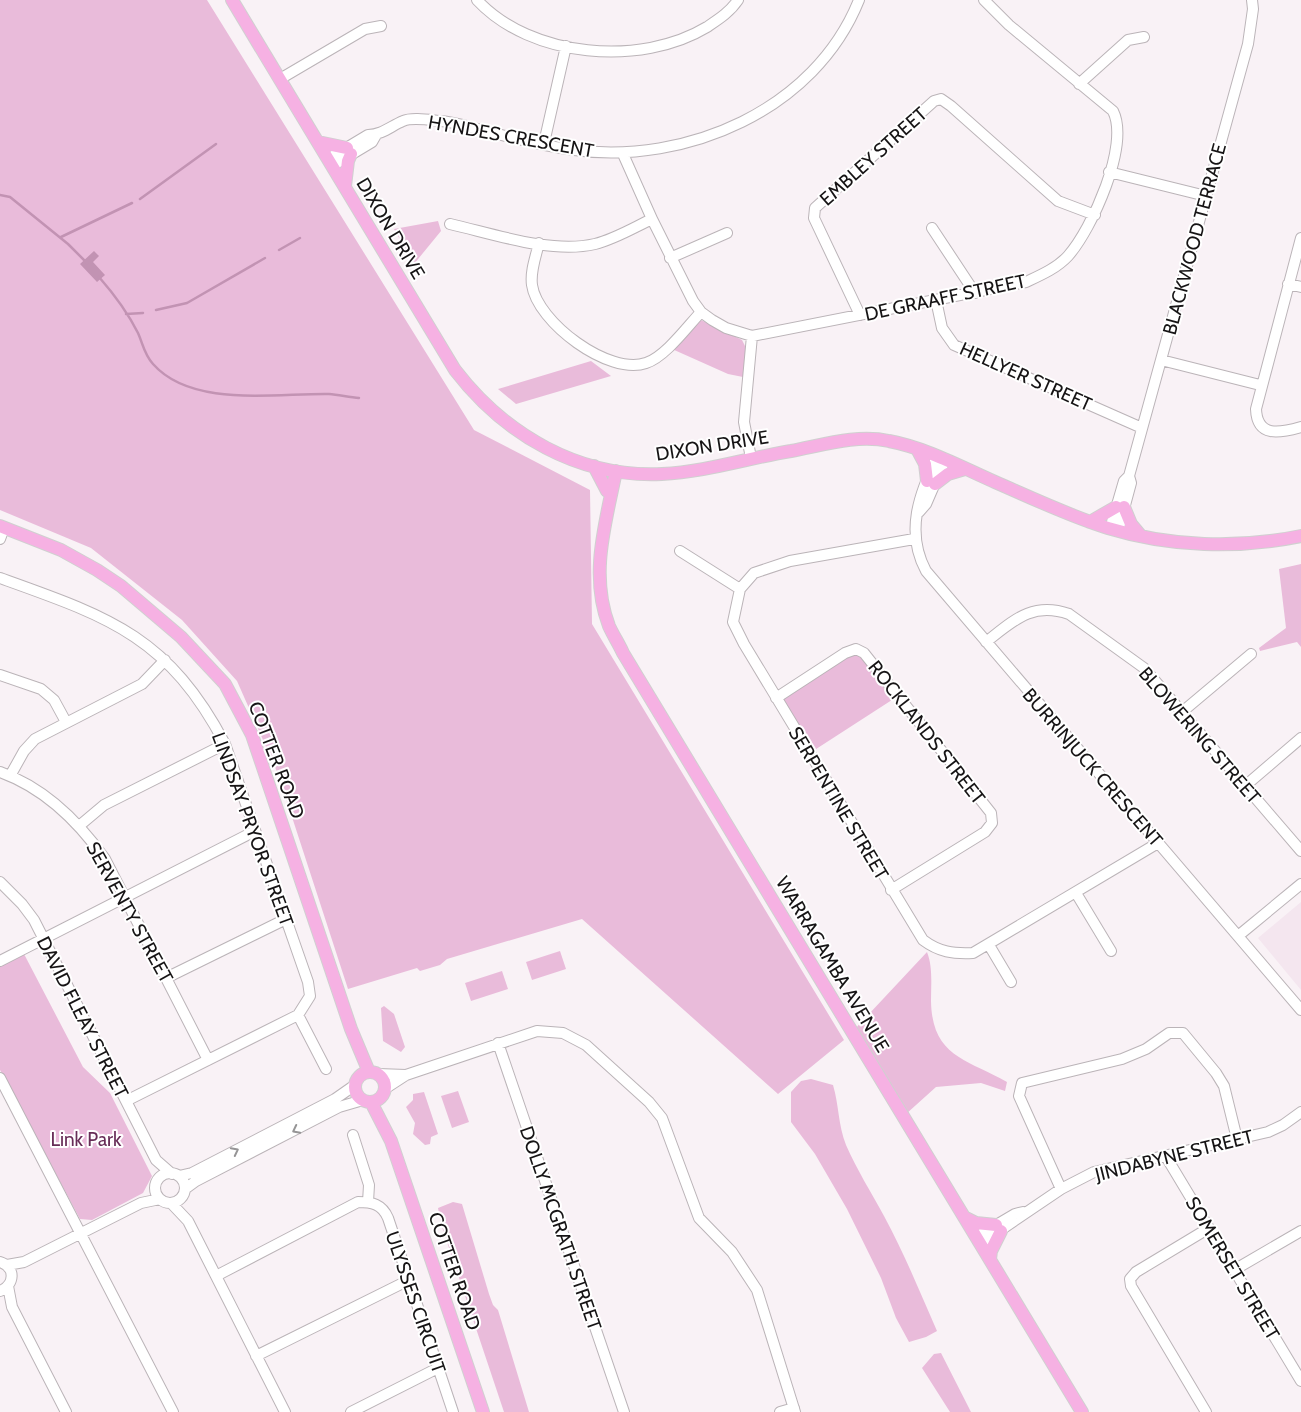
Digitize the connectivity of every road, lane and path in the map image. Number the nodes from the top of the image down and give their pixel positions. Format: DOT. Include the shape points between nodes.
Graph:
graph roads {
  1 [pos="232,0"];
  2 [pos="477,0"];
  3 [pos="738,0"];
  4 [pos="859,0"];
  5 [pos="984,0"];
  6 [pos="1252,0"];
  7 [pos="381,26"];
  8 [pos="1144,37"];
  9 [pos="566,46"];
  10 [pos="280,79"];
  11 [pos="1079,84"];
  12 [pos="318,142"];
  13 [pos="544,143"];
  14 [pos="349,151"];
  15 [pos="623,154"];
  16 [pos="330,163"];
  17 [pos="1109,172"];
  18 [pos="345,186"];
  19 [pos="1206,196"];
  20 [pos="1095,215"];
  21 [pos="652,219"];
  22 [pos="450,224"];
  23 [pos="932,228"];
  24 [pos="727,233"];
  25 [pos="1301,238"];
  26 [pos="539,243"];
  27 [pos="670,258"];
  28 [pos="1288,284"];
  29 [pos="1301,287"];
  30 [pos="975,293"];
  31 [pos="936,300"];
  32 [pos="701,312"];
  33 [pos="860,315"];
  34 [pos="752,336"];
  35 [pos="1161,360"];
  36 [pos="1260,386"];
  37 [pos="1301,427"];
  38 [pos="1142,428"];
  39 [pos="917,449"];
  40 [pos="751,458"];
  41 [pos="941,458"];
  42 [pos="594,466"];
  43 [pos="965,469"];
  44 [pos="613,470"];
  45 [pos="636,473"];
  46 [pos="931,482"];
  47 [pos="609,491"];
  48 [pos="1120,507"];
  49 [pos="1090,522"];
  50 [pos="1114,530"];
  51 [pos="1,531"];
  52 [pos="1141,536"];
  53 [pos="1301,536"];
  54 [pos="914,539"];
  55 [pos="680,551"];
  56 [pos="0,578"];
  57 [pos="740,589"];
  58 [pos="986,642"];
  59 [pos="1251,654"];
  60 [pos="164,660"];
  61 [pos="0,675"];
  62 [pos="776,698"];
  63 [pos="1182,712"];
  64 [pos="66,722"];
  65 [pos="1301,738"];
  66 [pos="225,744"];
  67 [pos="5,774"];
  68 [pos="1245,786"];
  69 [pos="79,826"];
  70 [pos="255,831"];
  71 [pos="1158,843"];
  72 [pos="1301,851"];
  73 [pos="0,882"];
  74 [pos="1301,884"];
  75 [pos="891,890"];
  76 [pos="1076,893"];
  77 [pos="125,897"];
  78 [pos="286,919"];
  79 [pos="1238,936"];
  80 [pos="44,938"];
  81 [pos="989,945"];
  82 [pos="1111,951"];
  83 [pos="0,961"];
  84 [pos="166,978"];
  85 [pos="1011,982"];
  86 [pos="1301,1010"];
  87 [pos="298,1015"];
  88 [pos="498,1044"];
  89 [pos="208,1060"];
  90 [pos="326,1069"];
  91 [pos="406,1075"];
  92 [pos="365,1077"];
  93 [pos="0,1078"];
  94 [pos="384,1092"];
  95 [pos="126,1101"];
  96 [pos="367,1102"];
  97 [pos="1299,1111"];
  98 [pos="353,1135"];
  99 [pos="1237,1139"];
  100 [pos="391,1141"];
  101 [pos="1166,1155"];
  102 [pos="156,1160"];
  103 [pos="175,1175"];
  104 [pos="156,1186"];
  105 [pos="1061,1189"];
  106 [pos="184,1192"];
  107 [pos="160,1199"];
  108 [pos="368,1202"];
  109 [pos="141,1203"];
  110 [pos="171,1203"];
  111 [pos="964,1217"];
  112 [pos="188,1221"];
  113 [pos="998,1228"];
  114 [pos="1209,1228"];
  115 [pos="1301,1231"];
  116 [pos="81,1233"];
  117 [pos="978,1240"];
  118 [pos="990,1259"];
  119 [pos="24,1262"];
  120 [pos="3,1263"];
  121 [pos="1234,1270"];
  122 [pos="216,1276"];
  123 [pos="409,1280"];
  124 [pos="7,1285"];
  125 [pos="0,1296"];
  126 [pos="12,1307"];
  127 [pos="256,1356"];
  128 [pos="438,1368"];
  129 [pos="1301,1381"];
  130 [pos="794,1410"];
  131 [pos="66,1412"];
  132 [pos="173,1412"];
  133 [pos="285,1412"];
  134 [pos="351,1412"];
  135 [pos="453,1412"];
  136 [pos="482,1412"];
  137 [pos="624,1412"];
  138 [pos="780,1412"];
  139 [pos="1082,1412"];
  140 [pos="1206,1412"];
  1 -- 10 [label="main road, DIXON DRIVE"];
  2 -- 9 [label="street" via="508,26 529,36"];
  3 -- 9 [label="street" via="721,18 696,33 660,46 612,52"];
  4 -- 15 [label="street, HYNDES CRESCENT" via="842,33 815,67 780,98 749,119 671,148"];
  5 -- 11 [label="street, DE GRAAFF STREET"];
  6 -- 19 [label="street, BLACKWOOD TERRACE" via="1248,44"];
  7 -- 10 [label="street" via="365,29"];
  8 -- 11 [label="street" via="1128,40"];
  9 -- 13 [label="street"];
  10 -- 12 [label="main road, DIXON DRIVE"];
  11 -- 17 [label="street, DE GRAAFF STREET" via="1114,111 1117,118 1119,133"];
  12 -- 14 [label="main road"];
  12 -- 16 [label="main road, DIXON DRIVE"];
  13 -- 14 [label="street, HYNDES CRESCENT" via="442,121 405,120 376,135 372,142"];
  13 -- 15 [label="street, HYNDES CRESCENT" via="573,150"];
  14 -- 16 [label="street, HYNDES CRESCENT"];
  14 -- 18 [label="main road"];
  15 -- 21 [label="street, DE GRAAFF STREET"];
  16 -- 18 [label="main road, DIXON DRIVE"];
  17 -- 19 [label="street"];
  17 -- 20 [label="street, DE GRAAFF STREET"];
  18 -- 42 [label="main road, DIXON DRIVE" via="472,393 523,435 565,457"];
  19 -- 35 [label="street, BLACKWOOD TERRACE"];
  20 -- 30 [label="street, DE GRAAFF STREET" via="1080,240 1058,266 1026,282"];
  20 -- 33 [label="street, EMBLEY STREET" via="1058,201 951,106 941,99 934,101 815,208 814,218"];
  21 -- 26 [label="street" via="591,245 565,247"];
  21 -- 27 [label="street, DE GRAAFF STREET"];
  22 -- 26 [label="street"];
  23 -- 30 [label="street"];
  24 -- 27 [label="street"];
  25 -- 28 [label="street"];
  26 -- 32 [label="street" via="532,271 536,297 555,324 594,353 623,363 646,363 657,357"];
  27 -- 32 [label="street, DE GRAAFF STREET"];
  28 -- 29 [label="street"];
  28 -- 36 [label="street"];
  30 -- 31 [label="street, DE GRAAFF STREET"];
  31 -- 33 [label="street, DE GRAAFF STREET"];
  31 -- 38 [label="street, HELLYER STREET" via="942,328 954,345"];
  32 -- 34 [label="street, DE GRAAFF STREET" via="726,328"];
  33 -- 34 [label="street, DE GRAAFF STREET"];
  34 -- 40 [label="street" via="744,422"];
  35 -- 36 [label="street"];
  35 -- 38 [label="street, BLACKWOOD TERRACE"];
  36 -- 37 [label="street" via="1256,408 1261,425 1274,433"];
  38 -- 48 [label="street, BLACKWOOD TERRACE" via="1129,476 1131,483"];
  39 -- 40 [label="main road, DIXON DRIVE" via="884,440 853,439"];
  39 -- 41 [label="main road, DIXON DRIVE"];
  39 -- 46 [label="main road"];
  40 -- 45 [label="main road, DIXON DRIVE" via="684,471"];
  41 -- 43 [label="main road, DIXON DRIVE"];
  41 -- 46 [label="street, BURRINJUCK CRESCENT"];
  42 -- 44 [label="main road, DIXON DRIVE"];
  42 -- 47 [label="main road"];
  43 -- 46 [label="main road"];
  43 -- 49 [label="main road, DIXON DRIVE"];
  44 -- 45 [label="main road, DIXON DRIVE"];
  44 -- 47 [label="main road, WARRAGAMBA AVENUE"];
  45 -- 47 [label="main road"];
  46 -- 54 [label="street, BURRINJUCK CRESCENT" via="926,504 919,512"];
  47 -- 111 [label="main road, WARRAGAMBA AVENUE" via="599,568 601,595 609,625"];
  48 -- 49 [label="main road"];
  48 -- 50 [label="street, BLACKWOOD TERRACE"];
  48 -- 52 [label="main road"];
  49 -- 50 [label="main road, DIXON DRIVE"];
  50 -- 52 [label="main road, DIXON DRIVE"];
  51 -- 92 [label="main road, COTTER ROAD" via="61,550 121,586 181,637 225,684 252,735 352,1029"];
  52 -- 53 [label="main road, DIXON DRIVE" via="1205,544 1252,543"];
  54 -- 57 [label="street" via="790,561 754,572"];
  54 -- 58 [label="street, BURRINJUCK CRESCENT" via="926,571"];
  55 -- 57 [label="street"];
  56 -- 60 [label="street, LINDSAY PRYOR STREET" via="86,609 112,622 139,638"];
  57 -- 62 [label="street, SERPENTINE STREET" via="733,622"];
  58 -- 63 [label="street, BLOWERING STREET" via="1025,613 1055,609 1069,614 1144,668"];
  58 -- 71 [label="street, BURRINJUCK CRESCENT"];
  59 -- 63 [label="street"];
  60 -- 64 [label="street" via="142,684"];
  60 -- 66 [label="street, LINDSAY PRYOR STREET" via="190,687"];
  61 -- 64 [label="street" via="41,690 54,700"];
  62 -- 75 [label="street, SERPENTINE STREET"];
  62 -- 75 [label="street, ROCKLANDS STREET" via="845,653 856,649 864,653 991,813 992,822 985,832"];
  63 -- 68 [label="street, BLOWERING STREET"];
  64 -- 67 [label="street" via="35,739"];
  65 -- 68 [label="street"];
  66 -- 69 [label="street" via="104,805"];
  66 -- 70 [label="street, LINDSAY PRYOR STREET"];
  67 -- 69 [label="street, SERVENTY STREET" via="46,796"];
  68 -- 72 [label="street, BLOWERING STREET"];
  69 -- 77 [label="street, SERVENTY STREET" via="105,859"];
  70 -- 77 [label="street"];
  70 -- 78 [label="street, LINDSAY PRYOR STREET"];
  71 -- 76 [label="street, SERPENTINE STREET"];
  71 -- 79 [label="street, BURRINJUCK CRESCENT"];
  73 -- 80 [label="street, DAVID FLEAY STREET" via="22,904"];
  74 -- 79 [label="street"];
  75 -- 81 [label="street, SERPENTINE STREET" via="923,940 934,948 950,954 972,953"];
  76 -- 81 [label="street, SERPENTINE STREET"];
  76 -- 82 [label="street"];
  77 -- 80 [label="street"];
  77 -- 84 [label="street, SERVENTY STREET"];
  78 -- 84 [label="street"];
  78 -- 87 [label="street, LINDSAY PRYOR STREET" via="310,996"];
  79 -- 86 [label="street, BURRINJUCK CRESCENT"];
  80 -- 83 [label="street"];
  80 -- 95 [label="street, DAVID FLEAY STREET"];
  81 -- 85 [label="street"];
  84 -- 89 [label="street, SERVENTY STREET"];
  87 -- 89 [label="street"];
  87 -- 90 [label="street"];
  88 -- 91 [label="street"];
  88 -- 130 [label="street" via="537,1031 570,1035 586,1045 657,1110 666,1125 700,1218 732,1252 757,1290"];
  88 -- 137 [label="street, DOLLY MCGRATH STREET"];
  89 -- 95 [label="street"];
  91 -- 92 [label="street"];
  91 -- 94 [label="street"];
  92 -- 94 [label="main road, COTTER ROAD" via="384,1080"];
  92 -- 96 [label="main road, COTTER ROAD" via="357,1094"];
  103 -- 92 [label="street, one-way" via="192,1173 326,1104"];
  93 -- 116 [label="street"];
  94 -- 96 [label="main road"];
  94 -- 100 [label="main road, COTTER ROAD"];
  95 -- 102 [label="street, DAVID FLEAY STREET"];
  96 -- 100 [label="main road, COTTER ROAD"];
  96 -- 106 [label="street, one-way" via="339,1108 196,1181"];
  97 -- 99 [label="street, JINDABYNE STREET" via="1268,1132"];
  98 -- 108 [label="street" via="369,1185"];
  99 -- 101 [label="street, JINDABYNE STREET"];
  99 -- 105 [label="street" via="1224,1086 1216,1073 1183,1033 1169,1033 1146,1049 1122,1059 1022,1083 1019,1096"];
  100 -- 136 [label="main road, COTTER ROAD"];
  101 -- 105 [label="street, JINDABYNE STREET" via="1094,1172"];
  101 -- 114 [label="street, SOMERSET STREET"];
  102 -- 103 [label="street, DAVID FLEAY STREET"];
  102 -- 104 [label="street, DAVID FLEAY STREET"];
  103 -- 104 [label="street" via="162,1176"];
  103 -- 106 [label="street"];
  104 -- 107 [label="street"];
  104 -- 109 [label="street"];
  105 -- 113 [label="street, JINDABYNE STREET" via="1027,1211 1015,1214"];
  106 -- 110 [label="street" via="179,1200"];
  106 -- 112 [label="street"];
  107 -- 109 [label="street"];
  107 -- 110 [label="street"];
  108 -- 122 [label="street" via="358,1202"];
  108 -- 123 [label="street, ULYSSES CIRCUIT" via="384,1210"];
  109 -- 116 [label="street"];
  110 -- 112 [label="street"];
  111 -- 113 [label="main road"];
  111 -- 117 [label="main road, WARRAGAMBA AVENUE"];
  112 -- 122 [label="street"];
  113 -- 117 [label="street, JINDABYNE STREET"];
  113 -- 118 [label="main road"];
  114 -- 121 [label="street, SOMERSET STREET"];
  114 -- 140 [label="street" via="1136,1272 1130,1279 1131,1286"];
  115 -- 121 [label="street"];
  116 -- 119 [label="street"];
  116 -- 132 [label="street"];
  117 -- 118 [label="main road, WARRAGAMBA AVENUE"];
  118 -- 139 [label="main road, WARRAGAMBA AVENUE"];
  119 -- 120 [label="street"];
  119 -- 124 [label="street"];
  120 -- 124 [label="street"];
  121 -- 129 [label="street, SOMERSET STREET"];
  122 -- 127 [label="street"];
  123 -- 127 [label="street"];
  123 -- 128 [label="street, ULYSSES CIRCUIT"];
  124 -- 126 [label="street"];
  125 -- 126 [label="street"];
  126 -- 131 [label="street"];
  127 -- 133 [label="street"];
  128 -- 134 [label="street"];
  128 -- 135 [label="street, ULYSSES CIRCUIT"];
  130 -- 138 [label="street"];
}
